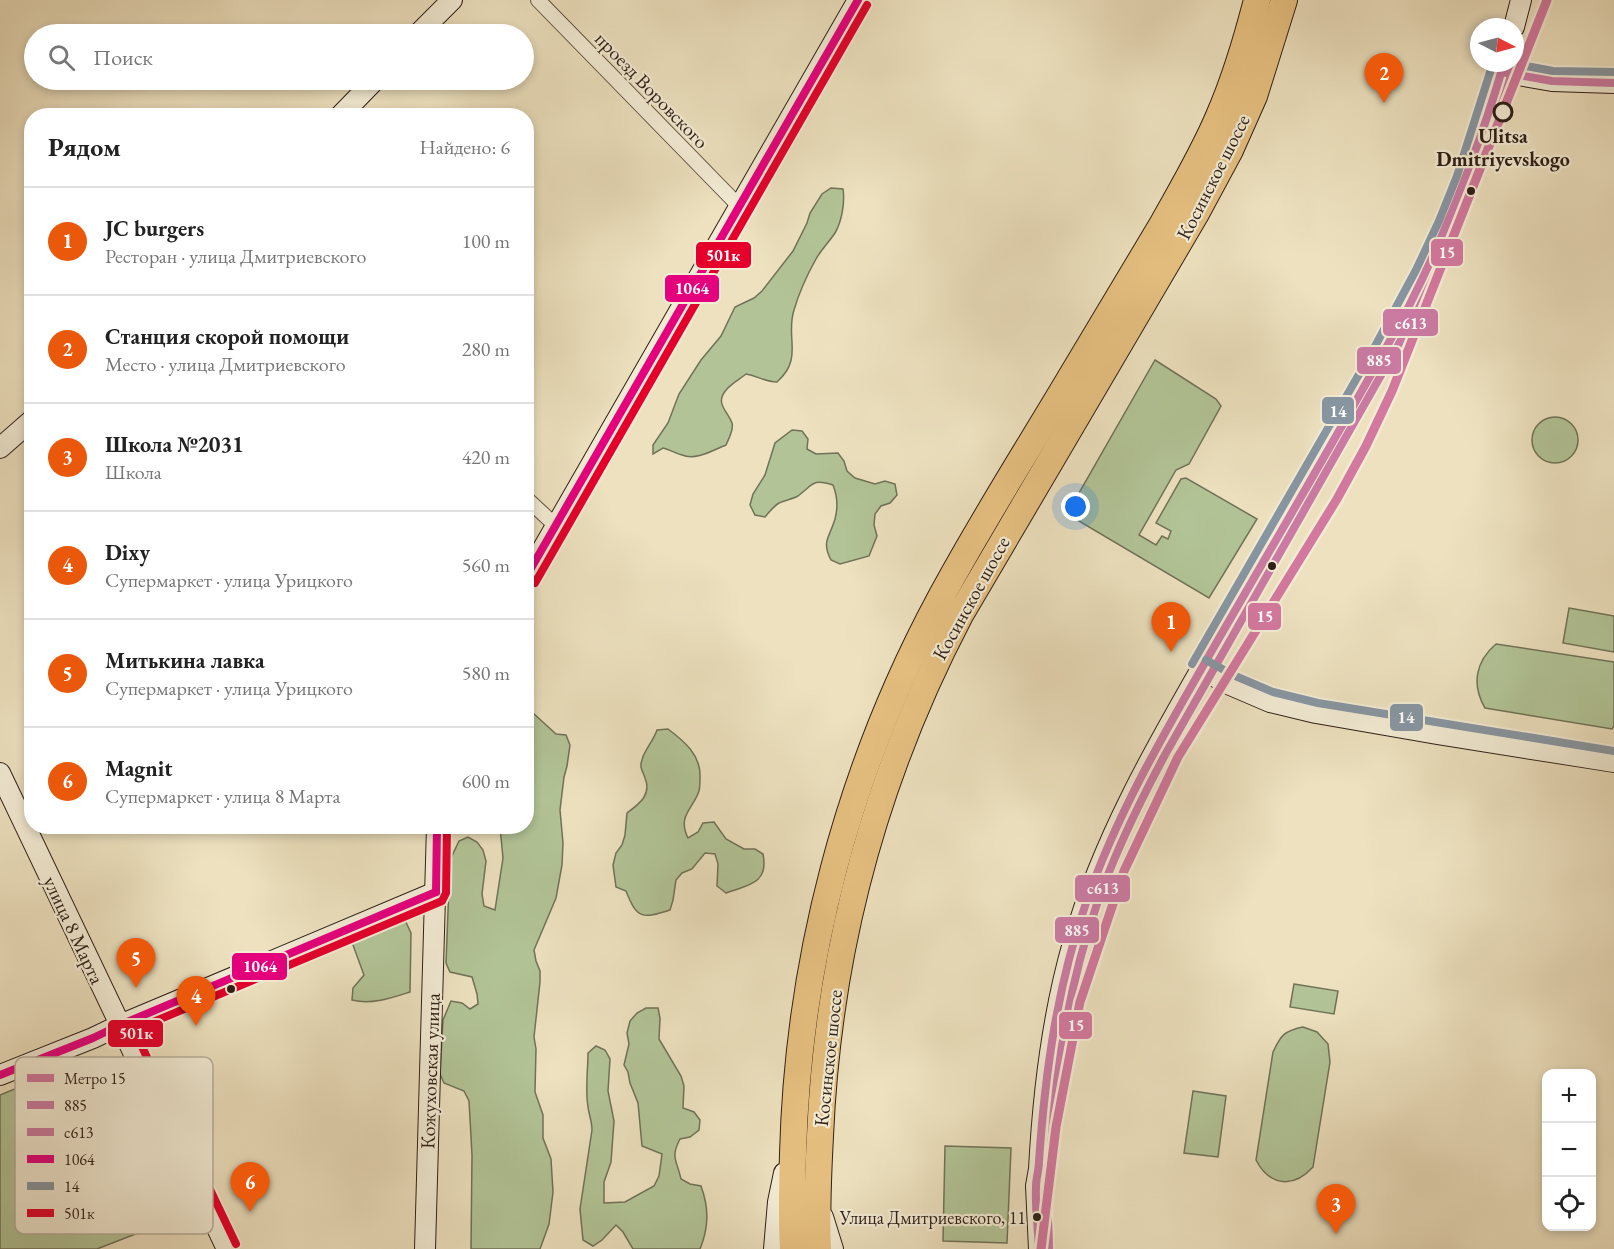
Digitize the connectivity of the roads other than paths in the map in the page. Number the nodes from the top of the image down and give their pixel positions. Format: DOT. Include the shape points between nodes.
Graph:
graph roads {
  1 [pos="452,0"];
  2 [pos="538,0"];
  3 [pos="858,0"];
  4 [pos="1257,0"];
  5 [pos="1284,0"];
  6 [pos="1521,0"];
  7 [pos="1516,18"];
  8 [pos="428,24"];
  9 [pos="1501,72"];
  10 [pos="1517,72"];
  11 [pos="1614,83"];
  12 [pos="365,90"];
  13 [pos="348,108"];
  14 [pos="740,206"];
  15 [pos="24,427"];
  16 [pos="0,448"];
  17 [pos="534,505"];
  18 [pos="556,526"];
  19 [pos="534,564"];
  20 [pos="1201,669"];
  21 [pos="1614,762"];
  22 [pos="0,773"];
  23 [pos="24,823"];
  24 [pos="29,834"];
  25 [pos="437,834"];
  26 [pos="436,892"];
  27 [pos="120,1025"];
  28 [pos="45,1057"];
  29 [pos="135,1057"];
  30 [pos="15,1069"];
  31 [pos="0,1075"];
  32 [pos="794,1114"];
  33 [pos="817,1189"];
  34 [pos="213,1220"];
  35 [pos="227,1249"];
  36 [pos="425,1249"];
  37 [pos="774,1249"];
  38 [pos="793,1249"];
  39 [pos="818,1249"];
  40 [pos="833,1249"];
  41 [pos="1039,1249"];
  1 -- 8 [label="street"];
  2 -- 14 [label="street, проезд Воровского"];
  3 -- 14 [label="street"];
  4 -- 32 [label="highway, Косинское шоссе" via="1230,90 1207,142 938,602 877,736 839,847 818,932"];
  5 -- 33 [label="highway, Косинское шоссе" via="1254,96 1226,159 960,615 903,738 864,852 837,970 822,1085"];
  6 -- 7 [label="street"];
  9 -- 20 [label="street" via="1463,188 1424,278"];
  10 -- 11 [label="street" via="1552,81"];
  12 -- 13 [label="street"];
  14 -- 18 [label="street"];
  15 -- 16 [label="street"];
  17 -- 18 [label="street"];
  18 -- 19 [label="street"];
  20 -- 21 [label="street" via="1270,702 1316,713"];
  20 -- 41 [label="street" via="1122,816 1073,942 1048,1065 1036,1186"];
  22 -- 23 [label="street, улица 8 Марта"];
  24 -- 27 [label="street, улица 8 Марта"];
  25 -- 26 [label="street, Кожуховская улица"];
  26 -- 27 [label="street"];
  26 -- 36 [label="street, Кожуховская улица"];
  27 -- 28 [label="street"];
  27 -- 29 [label="street, улица 8 Марта"];
  30 -- 31 [label="street"];
  32 -- 37 [label="street"];
  32 -- 38 [label="highway, Косинское шоссе"];
  33 -- 39 [label="highway, Косинское шоссе"];
  33 -- 40 [label="street"];
  34 -- 35 [label="street, улица 8 Марта"];
}
